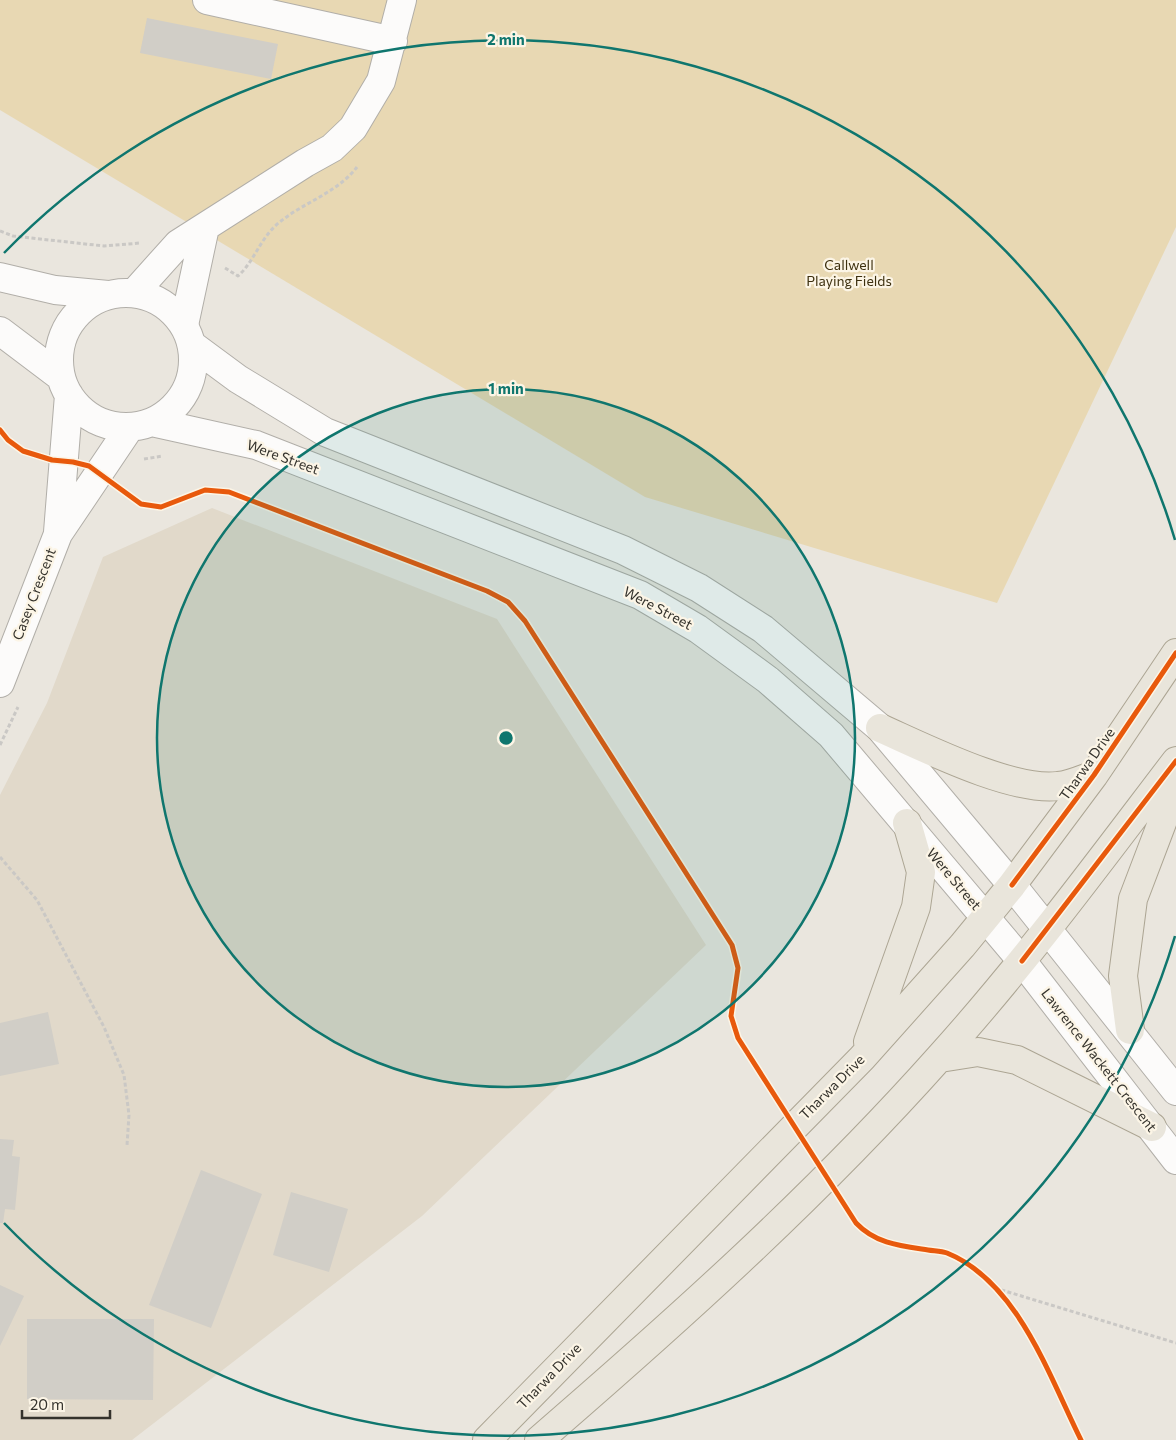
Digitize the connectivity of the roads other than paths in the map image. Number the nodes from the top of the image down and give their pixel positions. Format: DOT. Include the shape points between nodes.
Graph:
graph roads {
  1 [pos="207,0"];
  2 [pos="402,0"];
  3 [pos="392,41"];
  4 [pos="205,227"];
  5 [pos="0,277"];
  6 [pos="121,294"];
  7 [pos="0,331"];
  8 [pos="188,335"];
  9 [pos="65,386"];
  10 [pos="141,425"];
  11 [pos="58,534"];
  12 [pos="1176,653"];
  13 [pos="0,683"];
  14 [pos="880,728"];
  15 [pos="1176,761"];
  16 [pos="1094,775"];
  17 [pos="1176,786"];
  18 [pos="907,823"];
  19 [pos="1012,885"];
  20 [pos="986,918"];
  21 [pos="1047,929"];
  22 [pos="1022,960"];
  23 [pos="1130,1030"];
  24 [pos="862,1058"];
  25 [pos="940,1058"];
  26 [pos="1176,1091"];
  27 [pos="1152,1127"];
  28 [pos="1176,1160"];
  29 [pos="487,1440"];
  30 [pos="540,1440"];
  1 -- 3 [label="street"];
  2 -- 3 [label="street"];
  3 -- 4 [label="street" via="381,81 353,128 332,148"];
  4 -- 6 [label="street" via="178,244"];
  4 -- 8 [label="street"];
  5 -- 6 [label="street" via="55,290"];
  6 -- 8 [label="street" via="154,299 171,310"];
  6 -- 9 [label="street" via="89,304 70,324 63,336 59,356"];
  7 -- 9 [label="street"];
  8 -- 10 [label="street" via="194,364 182,399 168,412"];
  8 -- 14 [label="street" via="238,379 325,432 623,550 699,588 763,629"];
  9 -- 10 [label="street" via="80,409 95,419 112,426"];
  9 -- 11 [label="street, Casey Crescent"];
  10 -- 11 [label="street, Casey Crescent"];
  10 -- 18 [label="street, Were Street" via="256,445 640,595 698,629 768,680 831,735"];
  11 -- 13 [label="street, Casey Crescent"];
  12 -- 16 [label="main road, Tharwa Drive"];
  14 -- 16 [label="main road" via="972,768 1026,784 1057,786"];
  14 -- 19 [label="street"];
  15 -- 21 [label="main road"];
  16 -- 19 [label="main road, Tharwa Drive"];
  17 -- 23 [label="main road" via="1133,899 1122,976"];
  18 -- 20 [label="street, Were Street"];
  18 -- 24 [label="main road" via="921,872 916,907"];
  19 -- 20 [label="main road, Tharwa Drive"];
  19 -- 21 [label="street"];
  20 -- 22 [label="street, Were Street"];
  20 -- 24 [label="main road, Tharwa Drive"];
  21 -- 22 [label="main road"];
  21 -- 23 [label="street"];
  22 -- 25 [label="main road"];
  22 -- 27 [label="street, Lawrence Wackett Crescent"];
  23 -- 26 [label="street"];
  24 -- 29 [label="main road, Tharwa Drive"];
  25 -- 27 [label="main road" via="978,1052 1017,1060"];
  25 -- 30 [label="main road" via="800,1205 660,1336"];
  27 -- 28 [label="street, Lawrence Wackett Crescent"];
}
